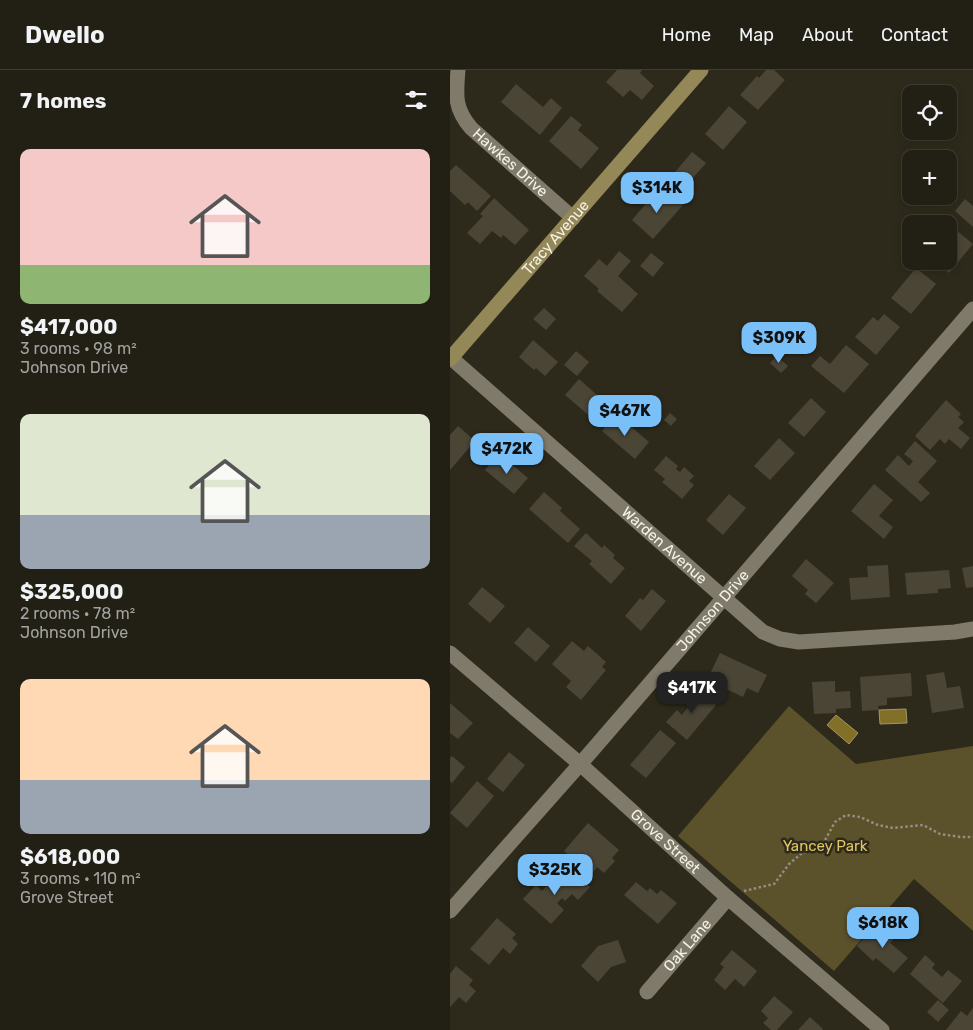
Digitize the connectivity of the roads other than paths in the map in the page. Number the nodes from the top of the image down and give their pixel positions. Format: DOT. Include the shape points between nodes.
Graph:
graph roads {
  1 [pos="458,70"];
  2 [pos="701,70"];
  3 [pos="573,218"];
  4 [pos="973,309"];
  5 [pos="450,359"];
  6 [pos="724,598"];
  7 [pos="973,629"];
  8 [pos="450,653"];
  9 [pos="580,764"];
  10 [pos="730,900"];
  11 [pos="450,911"];
  12 [pos="647,992"];
  13 [pos="882,1030"];
  1 -- 3 [label="street, Hawkes Drive" via="456,95 463,118"];
  2 -- 3 [label="street, Tracy Avenue"];
  3 -- 5 [label="street, Tracy Avenue"];
  4 -- 6 [label="street, Johnson Drive"];
  5 -- 6 [label="street, Warden Avenue"];
  6 -- 7 [label="street, Warden Avenue" via="763,632 799,642"];
  6 -- 9 [label="street, Johnson Drive"];
  8 -- 9 [label="street, Grove Street"];
  9 -- 10 [label="street, Grove Street"];
  9 -- 11 [label="street, Johnson Drive"];
  10 -- 12 [label="street, Oak Lane"];
  10 -- 13 [label="street, Grove Street"];
}
